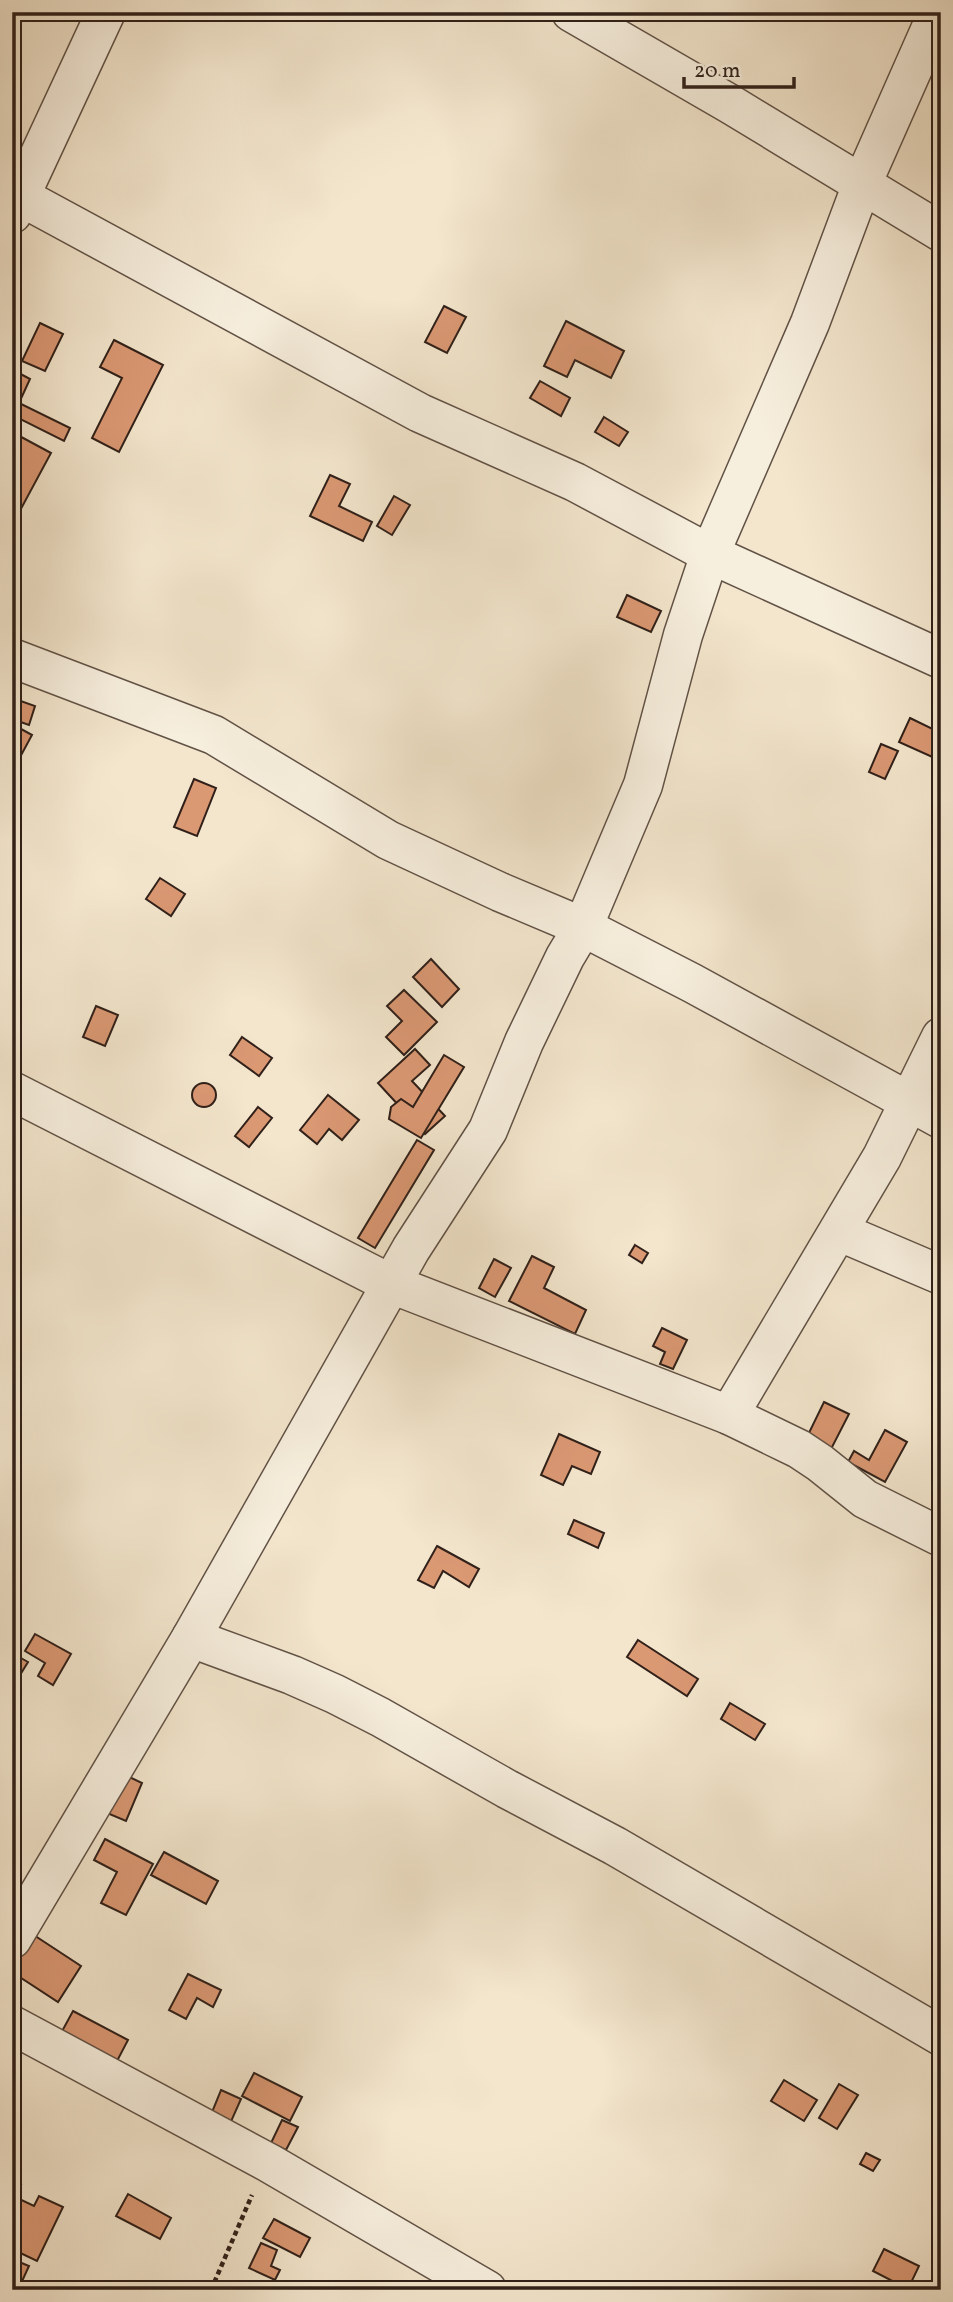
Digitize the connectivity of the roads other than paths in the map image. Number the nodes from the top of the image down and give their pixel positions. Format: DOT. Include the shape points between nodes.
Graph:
graph roads {
  1 [pos="106,12"];
  2 [pos="571,12"];
  3 [pos="939,12"];
  4 [pos="862,184"];
  5 [pos="15,201"];
  6 [pos="941,232"];
  7 [pos="710,554"];
  8 [pos="12,658"];
  9 [pos="941,659"];
  10 [pos="583,927"];
  11 [pos="941,1037"];
  12 [pos="12,1091"];
  13 [pos="908,1101"];
  14 [pos="941,1119"];
  15 [pos="840,1232"];
  16 [pos="941,1275"];
  17 [pos="391,1283"];
  18 [pos="729,1415"];
  19 [pos="941,1537"];
  20 [pos="191,1639"];
  21 [pos="12,1939"];
  22 [pos="12,2025"];
  23 [pos="941,2036"];
  24 [pos="487,2290"];
  1 -- 5 [label="street"];
  2 -- 4 [label="street"];
  3 -- 4 [label="street"];
  4 -- 6 [label="street"];
  4 -- 7 [label="street" via="810,324"];
  5 -- 7 [label="street" via="420,413 600,494"];
  7 -- 9 [label="street"];
  7 -- 10 [label="street" via="643,785"];
  8 -- 10 [label="street" via="214,735 388,840"];
  10 -- 13 [label="street"];
  10 -- 17 [label="street" via="524,1042 488,1130"];
  11 -- 13 [label="street"];
  12 -- 17 [label="street"];
  13 -- 14 [label="street"];
  13 -- 15 [label="street"];
  15 -- 16 [label="street"];
  15 -- 18 [label="street"];
  17 -- 18 [label="street"];
  17 -- 20 [label="street"];
  18 -- 19 [label="street" via="799,1449 865,1499"];
  20 -- 21 [label="street"];
  20 -- 23 [label="street" via="303,1680 380,1717 615,1846"];
  22 -- 24 [label="street" via="269,2163"];
}
